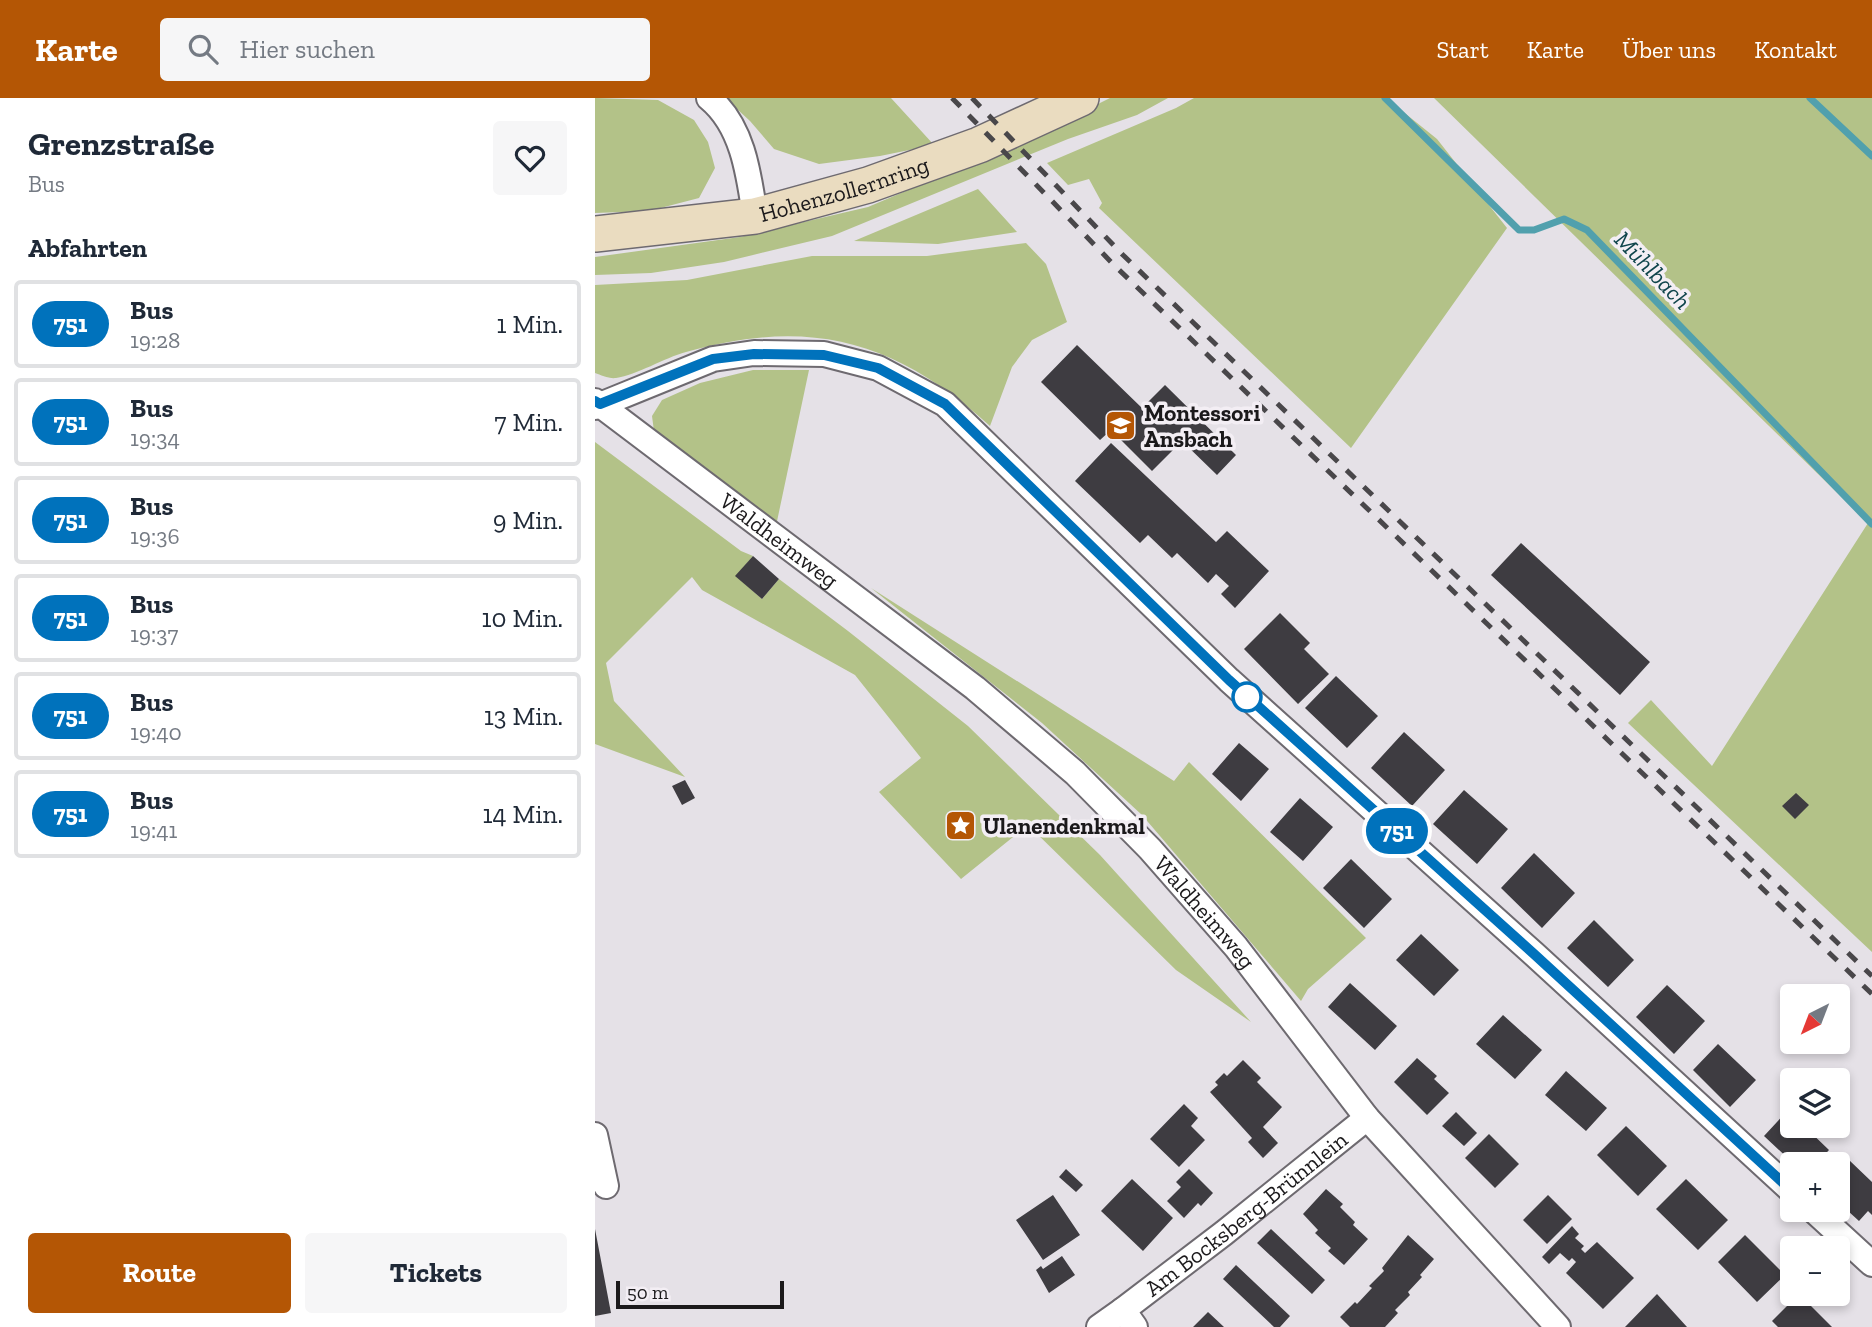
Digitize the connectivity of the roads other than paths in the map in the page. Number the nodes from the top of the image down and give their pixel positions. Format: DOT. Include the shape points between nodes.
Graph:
graph roads {
  1 [pos="709,98"];
  2 [pos="1081,98"];
  3 [pos="755,216"];
  4 [pos="595,234"];
  5 [pos="597,404"];
  6 [pos="1367,1118"];
  7 [pos="595,1135"];
  8 [pos="1780,1180"];
  9 [pos="606,1186"];
  10 [pos="1826,1222"];
  11 [pos="1872,1264"];
  12 [pos="1129,1319"];
  13 [pos="1099,1327"];
  14 [pos="1558,1327"];
  1 -- 3 [label="street" via="737,136 747,164"];
  2 -- 3 [label="main road, Hohenzollernring" via="979,145 869,185"];
  3 -- 4 [label="main road, Hohenzollernring"];
  5 -- 6 [label="street, Waldheimweg" via="975,688 1075,773 1236,947"];
  5 -- 8 [label="street" via="713,359 754,354 824,355 878,368 945,404 1229,680"];
  6 -- 12 [label="street, Am Bocksberg-Brünnlein" via="1224,1233"];
  6 -- 14 [label="street, Waldheimweg"];
  7 -- 9 [label="street"];
  10 -- 11 [label="street"];
  12 -- 13 [label="street, Am Bocksberg-Brünnlein"];
}
